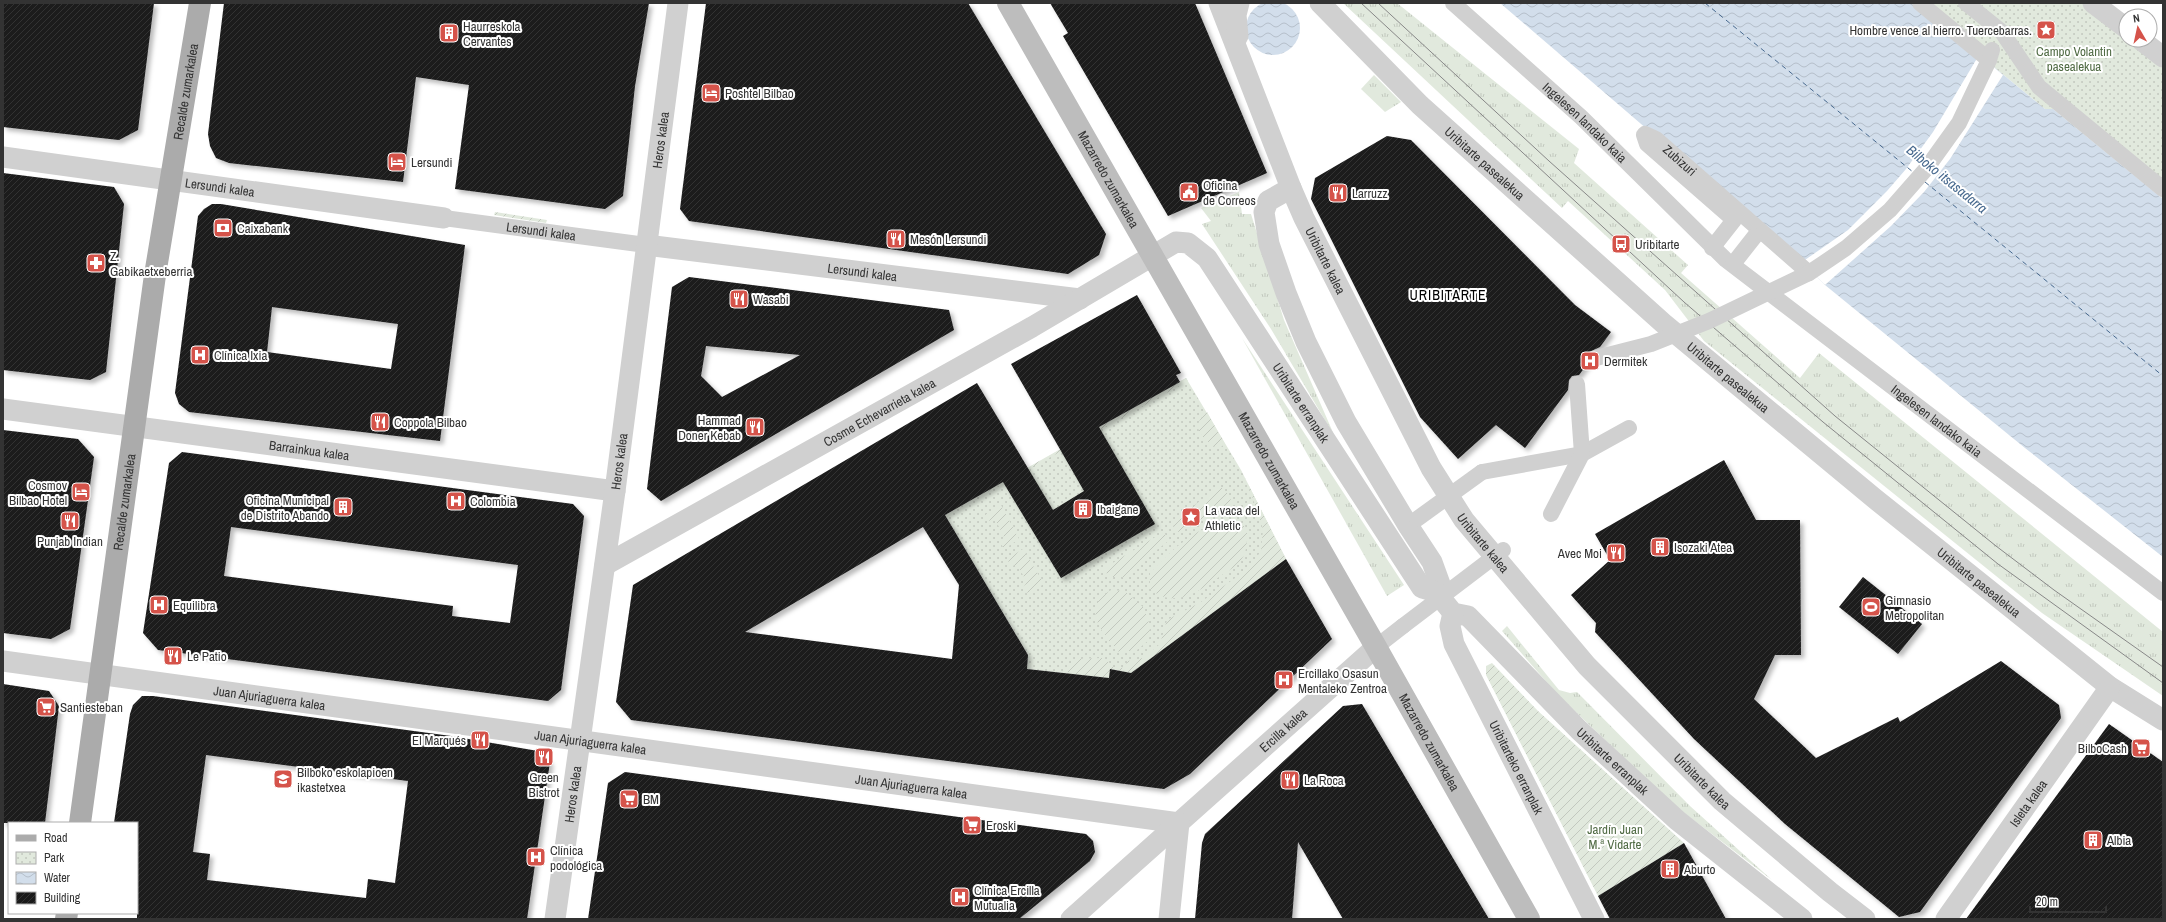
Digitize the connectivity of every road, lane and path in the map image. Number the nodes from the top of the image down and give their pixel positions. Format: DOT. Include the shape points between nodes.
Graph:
graph roads {
  1 [pos="186,3"];
  2 [pos="200,3"];
  3 [pos="678,3"];
  4 [pos="1008,3"];
  5 [pos="1219,3"];
  6 [pos="1238,3"];
  7 [pos="1320,3"];
  8 [pos="1453,3"];
  9 [pos="1920,3"];
  10 [pos="1966,3"];
  11 [pos="2093,3"];
  12 [pos="2118,22"];
  13 [pos="2151,48"];
  14 [pos="2163,57"];
  15 [pos="1242,63"];
  16 [pos="3,157"];
  17 [pos="172,181"];
  18 [pos="1290,188"];
  19 [pos="2163,189"];
  20 [pos="444,218"];
  21 [pos="1755,236"];
  22 [pos="646,245"];
  23 [pos="1712,248"];
  24 [pos="1152,256"];
  25 [pos="1733,264"];
  26 [pos="1809,273"];
  27 [pos="1080,299"];
  28 [pos="1596,358"];
  29 [pos="1577,384"];
  30 [pos="3,409"];
  31 [pos="134,427"];
  32 [pos="1629,428"];
  33 [pos="1582,454"];
  34 [pos="615,492"];
  35 [pos="1551,514"];
  36 [pos="1413,523"];
  37 [pos="1503,550"];
  38 [pos="605,565"];
  39 [pos="1436,592"];
  40 [pos="2163,593"];
  41 [pos="1453,613"];
  42 [pos="1376,647"];
  43 [pos="3,661"];
  44 [pos="101,675"];
  45 [pos="2110,687"];
  46 [pos="2163,720"];
  47 [pos="580,740"];
  48 [pos="80,822"];
  49 [pos="1179,823"];
  50 [pos="555,919"];
  51 [pos="1071,919"];
  52 [pos="1169,919"];
  53 [pos="1529,919"];
  54 [pos="1594,919"];
  55 [pos="1802,919"];
  56 [pos="1865,919"];
  57 [pos="1946,919"];
  1 -- 17 [label="main road, Recalde zumarkalea"];
  2 -- 17 [label="main road, Recalde zumarkalea"];
  3 -- 22 [label="street, Heros kalea"];
  4 -- 24 [label="main road, Mazarredo zumarkalea"];
  5 -- 15 [label="street, Uribitarte kalea"];
  6 -- 15 [label="street, Uribitarte kalea" via="1236,15"];
  7 -- 45 [label="street, Uribitarte pasealekua" via="1420,105 1663,323 1874,498"];
  8 -- 23 [label="street, Ingelesen landako kaia" via="1581,117"];
  9 -- 26 [label="street" via="1991,55 1959,123 1926,169 1879,219 1846,248"];
  10 -- 19 [label="street" via="2002,32 2039,88"];
  11 -- 12 [label="street"];
  13 -- 14 [label="street"];
  15 -- 18 [label="street, Uribitarte kalea"];
  16 -- 17 [label="street, Lersundi kalea"];
  17 -- 20 [label="street, Lersundi kalea"];
  17 -- 31 [label="main road, Recalde zumarkalea" via="155,275"];
  18 -- 36 [label="street, Uribitarte erranplak" via="1268,200 1264,212 1269,244 1289,300 1346,422"];
  18 -- 56 [label="street, Uribitarte kalea" via="1431,468 1464,520 1587,666 1711,790"];
  20 -- 22 [label="street, Lersundi kalea"];
  21 -- 25 [label="street"];
  22 -- 27 [label="street, Lersundi kalea"];
  22 -- 34 [label="street, Heros kalea"];
  23 -- 25 [label="street, Ingelesen landako kaia"];
  23 -- 26 [label="street, Zubizuri" via="1734,220 1647,144 1645,134 1656,139"];
  24 -- 27 [label="street, Cosme Echevarrieta kalea"];
  24 -- 39 [label="street, Uribitarte erranplak" via="1176,242 1188,242 1207,258 1422,588"];
  24 -- 42 [label="main road, Mazarredo zumarkalea"];
  25 -- 40 [label="street, Ingelesen landako kaia"];
  26 -- 28 [label="street, bridge" via="1709,321 1651,344"];
  27 -- 38 [label="street, Cosme Echevarrieta kalea"];
  29 -- 33 [label="street"];
  30 -- 31 [label="street, Barrainkua kalea"];
  31 -- 34 [label="street, Barrainkua kalea"];
  31 -- 44 [label="main road, Recalde zumarkalea"];
  32 -- 33 [label="street"];
  33 -- 35 [label="street"];
  33 -- 36 [label="street, bridge" via="1482,472"];
  34 -- 38 [label="street, Heros kalea"];
  36 -- 39 [label="street, Uribitarte erranplak" via="1440,584"];
  37 -- 42 [label="street, Ercilla kalea, bridge"];
  38 -- 47 [label="street, Heros kalea"];
  39 -- 41 [label="street, Uribitarte erranplak"];
  41 -- 54 [label="street, Uribitarteko erranplak" via="1450,626 1454,644"];
  41 -- 55 [label="street, Uribitarte erranplak" via="1468,616 1579,730 1677,820"];
  42 -- 49 [label="street, Ercilla kalea"];
  42 -- 53 [label="main road, Mazarredo zumarkalea"];
  43 -- 44 [label="street, Juan Ajuriaguerra kalea"];
  44 -- 47 [label="street, Juan Ajuriaguerra kalea"];
  44 -- 48 [label="main road, Recalde zumarkalea"];
  45 -- 46 [label="street, Uribitarte pasealekua"];
  45 -- 57 [label="street, Isleta kalea"];
  47 -- 49 [label="street, Juan Ajuriaguerra kalea"];
  47 -- 50 [label="street, Heros kalea"];
  49 -- 51 [label="street, Ercilla kalea"];
  49 -- 52 [label="street"];
}
